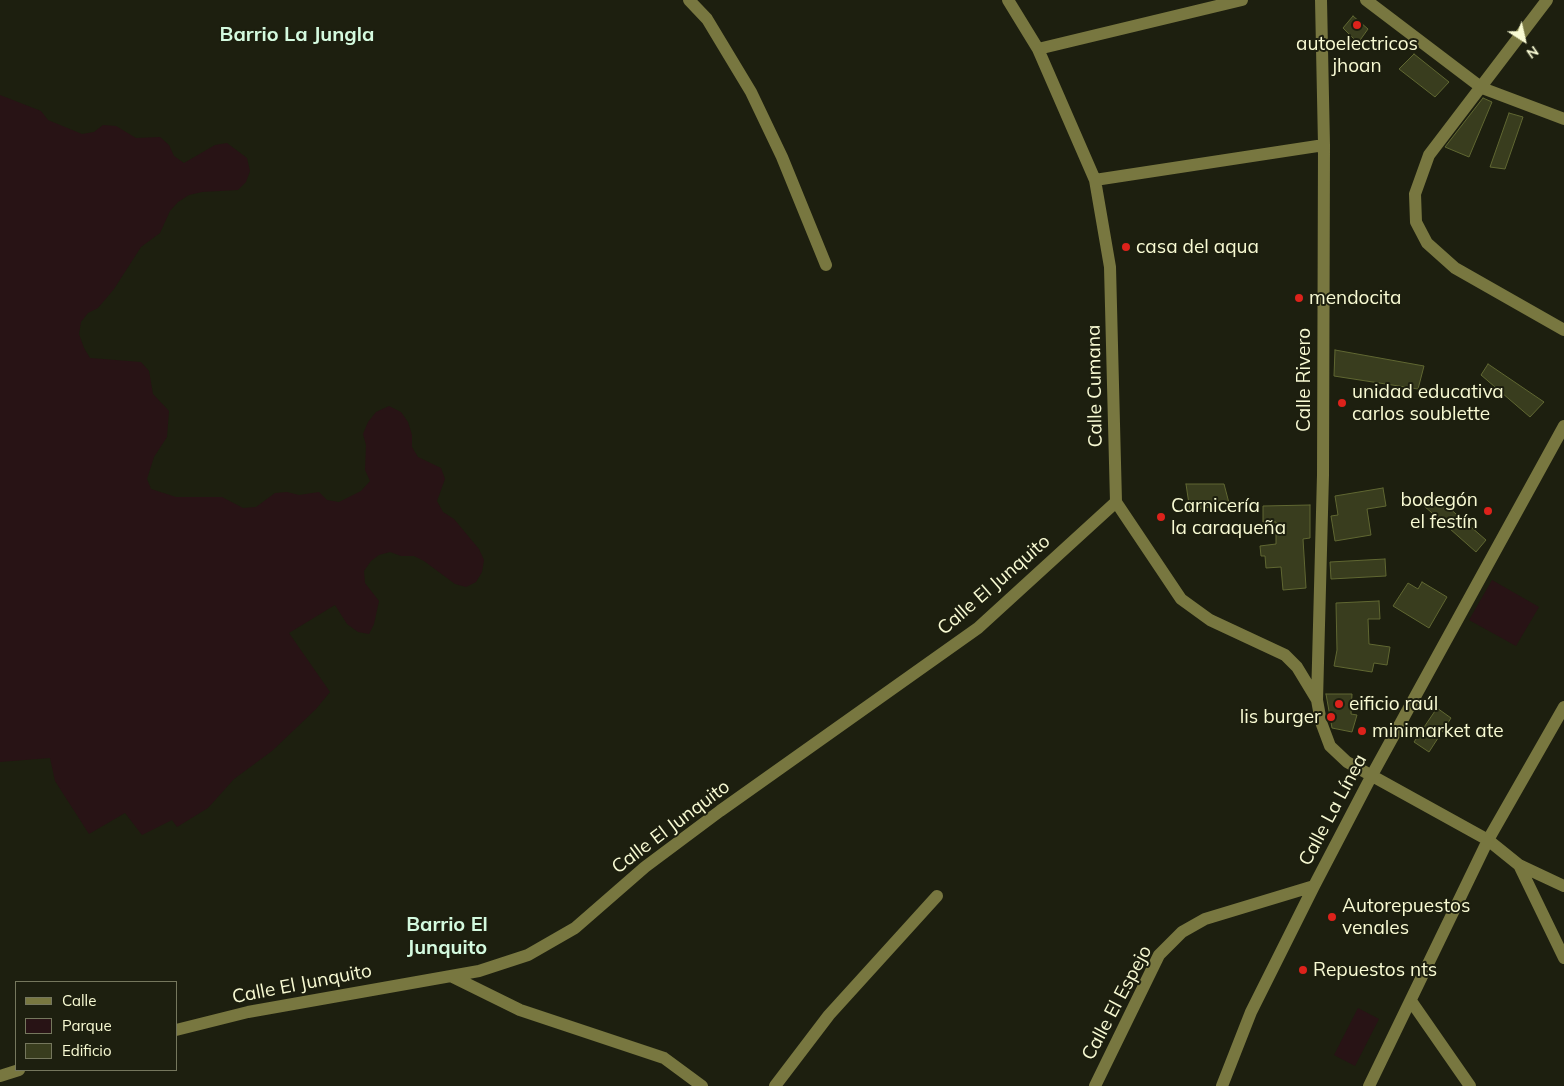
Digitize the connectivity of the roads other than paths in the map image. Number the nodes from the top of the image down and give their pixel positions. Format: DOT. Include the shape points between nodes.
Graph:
graph roads {
  1 [pos="690,0"];
  2 [pos="1008,0"];
  3 [pos="1242,0"];
  4 [pos="1321,0"];
  5 [pos="1366,0"];
  6 [pos="1547,0"];
  7 [pos="1038,49"];
  8 [pos="1482,88"];
  9 [pos="1564,119"];
  10 [pos="1324,145"];
  11 [pos="1095,180"];
  12 [pos="826,265"];
  13 [pos="1564,330"];
  14 [pos="1564,426"];
  15 [pos="1116,502"];
  16 [pos="1316,700"];
  17 [pos="1564,707"];
  18 [pos="1372,775"];
  19 [pos="1488,840"];
  20 [pos="1519,865"];
  21 [pos="1314,886"];
  22 [pos="1564,886"];
  23 [pos="937,896"];
  24 [pos="1564,958"];
  25 [pos="451,976"];
  26 [pos="1411,1001"];
  27 [pos="178,1030"];
  28 [pos="16,1071"];
  29 [pos="0,1076"];
  30 [pos="702,1086"];
  31 [pos="775,1086"];
  32 [pos="1095,1086"];
  33 [pos="1222,1086"];
  34 [pos="1369,1086"];
  35 [pos="1470,1086"];
  1 -- 12 [label="street" via="707,19 751,92 782,157"];
  2 -- 7 [label="street, Calle Cumana"];
  3 -- 7 [label="street"];
  4 -- 10 [label="street, Calle Rivero"];
  5 -- 8 [label="street"];
  6 -- 8 [label="street"];
  7 -- 11 [label="street, Calle Cumana"];
  8 -- 9 [label="street"];
  8 -- 13 [label="street" via="1429,155 1414,194 1416,222 1427,243 1455,268"];
  10 -- 11 [label="street"];
  10 -- 16 [label="street, Calle Rivero" via="1323,475"];
  11 -- 15 [label="street, Calle Cumana" via="1110,267"];
  14 -- 18 [label="street, Calle La Línea"];
  15 -- 16 [label="street" via="1181,599 1210,620 1285,655 1297,667"];
  15 -- 25 [label="street, Calle El Junquito" via="978,628 720,811 645,867 575,928 528,955 479,971"];
  16 -- 18 [label="street" via="1330,746 1347,762"];
  17 -- 19 [label="street"];
  18 -- 19 [label="street"];
  18 -- 21 [label="street, Calle La Línea"];
  19 -- 20 [label="street"];
  19 -- 26 [label="street"];
  20 -- 22 [label="street"];
  20 -- 24 [label="street"];
  21 -- 32 [label="street, Calle El Espejo" via="1205,919 1182,932 1159,956"];
  21 -- 33 [label="street, Calle La Línea" via="1251,1012"];
  23 -- 31 [label="street" via="829,1015"];
  25 -- 27 [label="street, Calle El Junquito" via="248,1012"];
  25 -- 30 [label="street" via="520,1010 664,1058"];
  26 -- 34 [label="street"];
  26 -- 35 [label="street"];
  28 -- 29 [label="street"];
}
